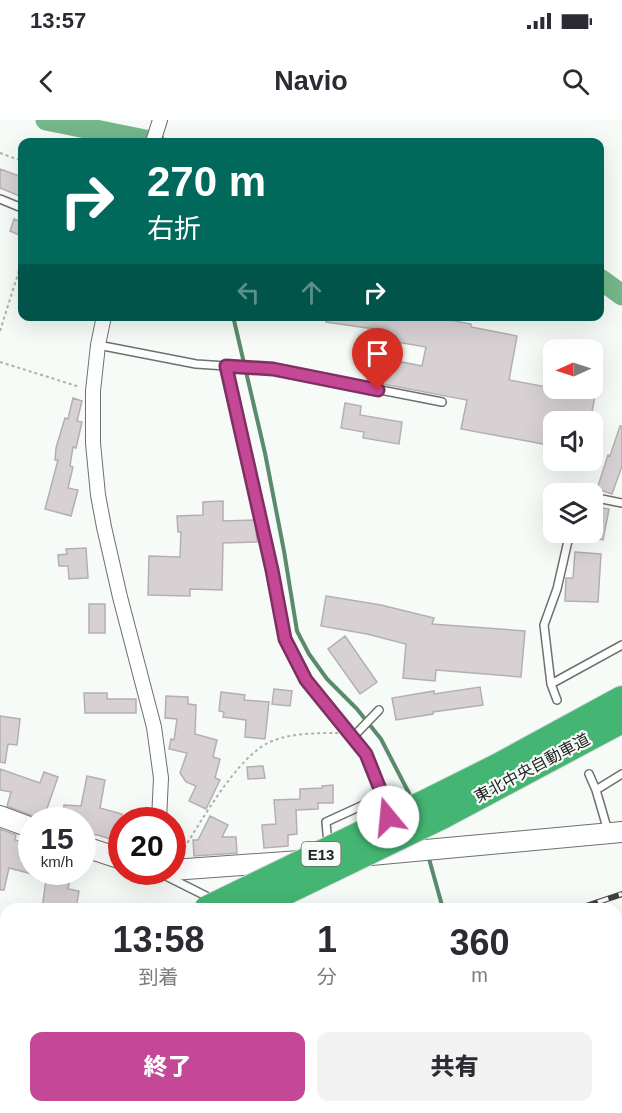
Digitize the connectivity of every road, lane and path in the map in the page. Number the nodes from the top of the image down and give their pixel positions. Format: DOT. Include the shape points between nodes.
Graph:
graph roads {
  1 [pos="160,120"];
  2 [pos="154,138"];
  3 [pos="0,153"];
  4 [pos="18,160"];
  5 [pos="0,199"];
  6 [pos="18,206"];
  7 [pos="18,274"];
  8 [pos="103,321"];
  9 [pos="0,331"];
  10 [pos="98,345"];
  11 [pos="0,362"];
  12 [pos="226,366"];
  13 [pos="93,391"];
  14 [pos="442,402"];
  15 [pos="603,499"];
  16 [pos="622,503"];
  17 [pos="567,543"];
  18 [pos="622,645"];
  19 [pos="551,684"];
  20 [pos="622,699"];
  21 [pos="557,700"];
  22 [pos="378,711"];
  23 [pos="622,720"];
  24 [pos="351,735"];
  25 [pos="589,774"];
  26 [pos="622,774"];
  27 [pos="596,790"];
  28 [pos="382,796"];
  29 [pos="160,807"];
  30 [pos="438,808"];
  31 [pos="0,816"];
  32 [pos="18,823"];
  33 [pos="615,833"];
  34 [pos="186,847"];
  35 [pos="400,852"];
  36 [pos="330,858"];
  37 [pos="186,863"];
  38 [pos="184,885"];
  39 [pos="221,903"];
  40 [pos="221,903"];
  41 [pos="261,903"];
  1 -- 2 [label="street"];
  3 -- 4 [label="path"];
  5 -- 6 [label="lane"];
  7 -- 9 [label="path"];
  8 -- 10 [label="street"];
  10 -- 12 [label="lane"];
  10 -- 13 [label="street"];
  11 -- 13 [label="path"];
  12 -- 14 [label="lane" via="273,369"];
  12 -- 24 [label="lane" via="285,639 306,680"];
  13 -- 29 [label="street" via="98,495 154,727 161,778"];
  15 -- 16 [label="lane"];
  17 -- 19 [label="lane" via="544,625"];
  18 -- 19 [label="lane"];
  19 -- 21 [label="lane"];
  20 -- 30 [label="highway, E13" via="497,767"];
  22 -- 24 [label="lane"];
  23 -- 30 [label="highway, 東北中央自動車道 / E13"];
  24 -- 28 [label="lane" via="366,754"];
  24 -- 34 [label="path" via="322,733 286,737 266,744 228,781"];
  25 -- 27 [label="lane"];
  26 -- 27 [label="lane"];
  27 -- 33 [label="lane"];
  28 -- 35 [label="lane"];
  28 -- 36 [label="lane" via="326,822"];
  30 -- 39 [label="highway, E13, bridge"];
  30 -- 41 [label="highway, E13, bridge"];
  31 -- 32 [label="street"];
  33 -- 35 [label="street"];
  35 -- 36 [label="street"];
  36 -- 37 [label="street"];
  38 -- 40 [label="lane"];
}
